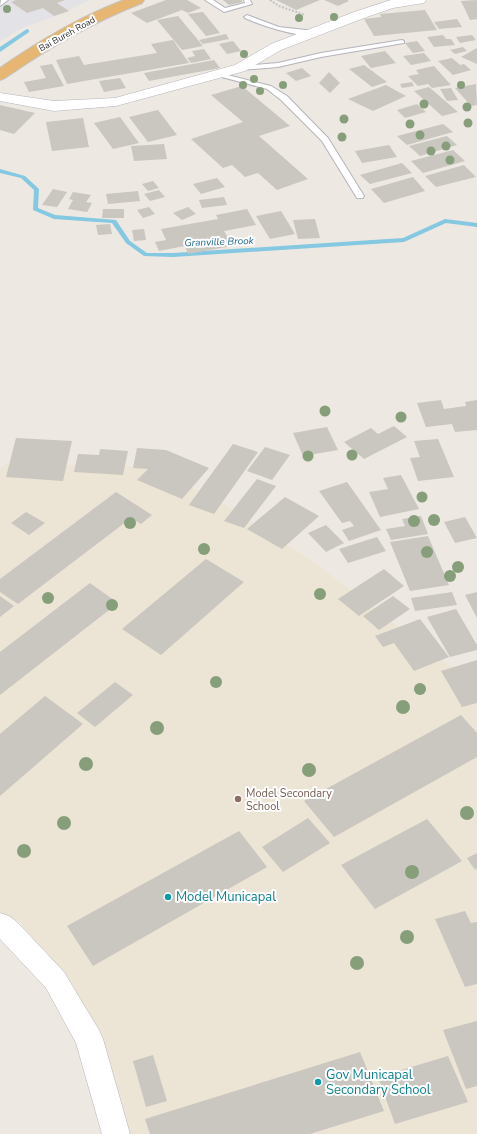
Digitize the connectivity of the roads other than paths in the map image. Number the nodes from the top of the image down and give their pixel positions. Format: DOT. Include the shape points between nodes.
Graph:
graph roads {
  1 [pos="5,0"];
  2 [pos="104,0"];
  3 [pos="137,0"];
  4 [pos="208,0"];
  5 [pos="247,0"];
  6 [pos="419,0"];
  7 [pos="0,4"];
  8 [pos="247,17"];
  9 [pos="314,33"];
  10 [pos="402,42"];
  11 [pos="0,58"];
  12 [pos="240,68"];
  13 [pos="216,74"];
  14 [pos="0,75"];
  15 [pos="0,96"];
  16 [pos="360,196"];
  17 [pos="0,924"];
  18 [pos="116,1134"];
  1 -- 7 [label="lane"];
  2 -- 11 [label="highway"];
  3 -- 14 [label="highway, Bai Bureh Road" via="120,6 44,46"];
  4 -- 5 [label="lane" via="224,10 249,4"];
  6 -- 9 [label="street" via="391,4"];
  8 -- 9 [label="lane" via="285,31"];
  9 -- 12 [label="street" via="276,47"];
  10 -- 12 [label="lane" via="278,65"];
  12 -- 13 [label="street"];
  13 -- 15 [label="street" via="116,102 54,106"];
  13 -- 16 [label="lane" via="269,87 284,98 325,140"];
  17 -- 18 [label="street" via="55,980 89,1039"];
}
